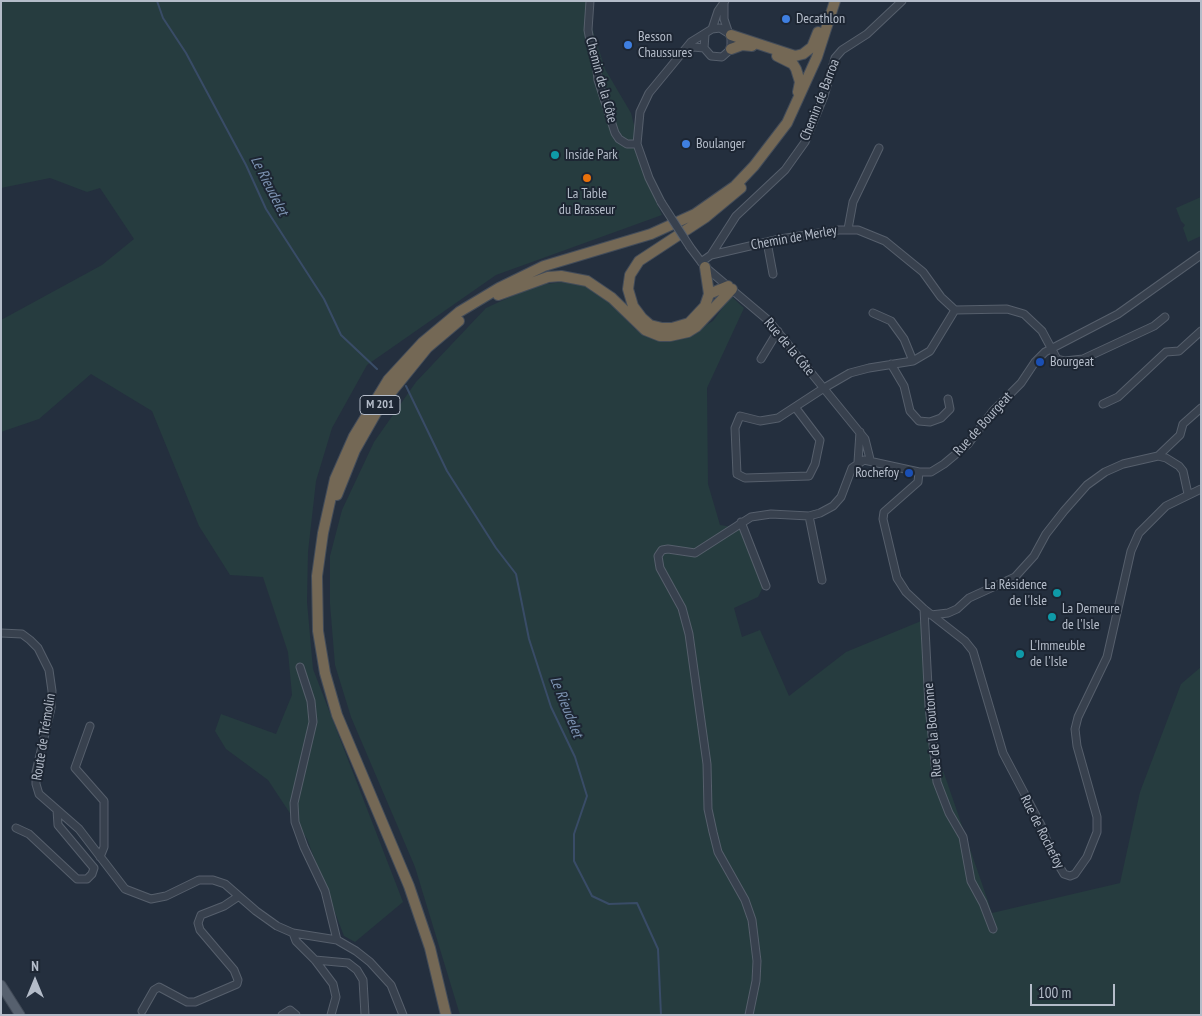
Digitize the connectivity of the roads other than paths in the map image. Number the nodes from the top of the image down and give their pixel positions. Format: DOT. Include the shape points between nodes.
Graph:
graph roads {
  1 [pos="590,1"];
  2 [pos="830,1"];
  3 [pos="835,1"];
  4 [pos="839,1"];
  5 [pos="902,1"];
  6 [pos="725,2"];
  7 [pos="712,29"];
  8 [pos="730,33"];
  9 [pos="705,35"];
  10 [pos="704,48"];
  11 [pos="732,49"];
  12 [pos="682,53"];
  13 [pos="814,76"];
  14 [pos="787,123"];
  15 [pos="637,144"];
  16 [pos="879,148"];
  17 [pos="848,229"];
  18 [pos="767,242"];
  19 [pos="711,255"];
  20 [pos="1201,255"];
  21 [pos="703,264"];
  22 [pos="773,274"];
  23 [pos="730,288"];
  24 [pos="709,294"];
  25 [pos="497,295"];
  26 [pos="955,310"];
  27 [pos="874,313"];
  28 [pos="1165,317"];
  29 [pos="778,331"];
  30 [pos="1201,331"];
  31 [pos="1051,348"];
  32 [pos="761,359"];
  33 [pos="913,361"];
  34 [pos="891,364"];
  35 [pos="824,388"];
  36 [pos="948,399"];
  37 [pos="1103,404"];
  38 [pos="795,407"];
  39 [pos="1201,408"];
  40 [pos="860,432"];
  41 [pos="1158,456"];
  42 [pos="870,460"];
  43 [pos="858,462"];
  44 [pos="919,472"];
  45 [pos="1201,489"];
  46 [pos="1188,494"];
  47 [pos="808,516"];
  48 [pos="741,522"];
  49 [pos="822,580"];
  50 [pos="766,586"];
  51 [pos="924,609"];
  52 [pos="932,614"];
  53 [pos="1,633"];
  54 [pos="300,667"];
  55 [pos="90,726"];
  56 [pos="57,810"];
  57 [pos="16,828"];
  58 [pos="100,857"];
  59 [pos="239,896"];
  60 [pos="993,929"];
  61 [pos="294,933"];
  62 [pos="337,940"];
  63 [pos="316,960"];
  64 [pos="1,985"];
  65 [pos="142,1011"];
  66 [pos="20,1015"];
  67 [pos="282,1015"];
  68 [pos="296,1015"];
  69 [pos="331,1015"];
  70 [pos="365,1015"];
  71 [pos="403,1015"];
  72 [pos="446,1015"];
  73 [pos="451,1015"];
  74 [pos="749,1015"];
  1 -- 15 [label="street, Chemin de la Côte" via="588,30 598,80 615,133 627,144"];
  2 -- 8 [label="highway" via="812,47 803,54 785,54"];
  3 -- 14 [label="highway, M 201" via="817,57"];
  4 -- 13 [label="highway, M 201"];
  5 -- 19 [label="street, Chemin de Barroa" via="868,34 835,58 806,142 786,170 736,216"];
  6 -- 7 [label="street" via="718,10"];
  6 -- 8 [label="street" via="724,20"];
  7 -- 8 [label="street" via="720,28"];
  7 -- 9 [label="street"];
  8 -- 11 [label="street"];
  9 -- 10 [label="street"];
  9 -- 12 [label="street" via="690,42"];
  10 -- 11 [label="street" via="711,56 719,58"];
  10 -- 12 [label="street"];
  11 -- 14 [label="highway" via="750,46 782,58 796,69 800,86"];
  12 -- 15 [label="street" via="653,87 642,106"];
  13 -- 24 [label="highway" via="796,121 757,173 706,217 646,255 630,275 628,289 633,306 646,322 662,328 689,323 705,306"];
  13 -- 25 [label="highway, M 201" via="796,115 771,153 731,193 712,207 651,238 547,271"];
  14 -- 72 [label="highway, M 201" via="735,186 695,214 651,234 544,266 484,296 437,328 380,391 354,436 335,479 318,576 318,631 325,673 337,715 409,886 430,948"];
  15 -- 21 [label="street, Rue de la Côte, bridge" via="661,202"];
  16 -- 17 [label="street" via="853,202"];
  17 -- 18 [label="street, Chemin de Merley"];
  17 -- 26 [label="street, Chemin de Merley" via="885,241 923,272"];
  18 -- 19 [label="street, Chemin de Merley"];
  18 -- 22 [label="street"];
  19 -- 21 [label="street, Chemin de Merley"];
  20 -- 31 [label="street, Rue de Bourgeat" via="1118,314"];
  21 -- 23 [label="street, Rue de la Côte"];
  21 -- 24 [label="highway"];
  23 -- 24 [label="highway"];
  23 -- 25 [label="highway" via="696,327 670,336 645,330 598,286 575,278 541,279"];
  23 -- 29 [label="street, Rue de la Côte"];
  25 -- 73 [label="highway, M 201" via="463,317 428,348 380,406 355,450 338,491 325,544 323,570 324,637 336,693 416,887 441,968"];
  26 -- 31 [label="street" via="1015,310 1034,321"];
  26 -- 33 [label="street" via="930,351"];
  27 -- 33 [label="street" via="891,322 904,339"];
  28 -- 31 [label="street" via="1154,326 1083,359 1057,359"];
  29 -- 32 [label="street"];
  29 -- 35 [label="street, Rue de la Côte"];
  30 -- 37 [label="street" via="1179,351 1166,352 1118,397"];
  31 -- 44 [label="street, Rue de Bourgeat" via="1038,357 1021,383 1002,399 959,453 931,472"];
  33 -- 34 [label="street"];
  34 -- 35 [label="street" via="850,373"];
  34 -- 36 [label="street" via="904,386 910,411 918,421 930,422 941,418 950,409"];
  35 -- 38 [label="street"];
  35 -- 40 [label="street, Rue de la Côte"];
  38 -- 38 [label="street" via="778,418 760,421 740,416 735,428 737,474 745,478 809,476 820,440"];
  39 -- 41 [label="street" via="1183,424 1180,435"];
  40 -- 42 [label="street, Rue de la Côte"];
  40 -- 43 [label="street"];
  41 -- 46 [label="street" via="1183,471"];
  41 -- 52 [label="street" via="1123,464 1087,485 1046,534 1034,556 1016,577 969,598 948,613"];
  42 -- 43 [label="street"];
  42 -- 44 [label="street"];
  43 -- 47 [label="street" via="852,468 841,497 833,506"];
  44 -- 51 [label="street, Rue de Rochefoy" via="918,482 884,512 883,518 897,578"];
  45 -- 46 [label="street"];
  46 -- 52 [label="street, Rue de Rochefoy" via="1166,506 1139,533 1131,551 1108,657 1078,717 1075,729 1077,746 1097,832 1087,857 1075,874 1064,874 1060,868 1041,825 1014,778 1003,753 973,651"];
  47 -- 48 [label="street" via="761,515"];
  47 -- 49 [label="street"];
  48 -- 50 [label="street"];
  48 -- 74 [label="street" via="706,548 695,553 662,550 657,561 686,619 706,756 708,809 718,852 745,900 752,920 757,961"];
  51 -- 52 [label="street, Rue de Rochefoy"];
  51 -- 60 [label="street, Rue de la Boutonne" via="937,782 963,837 971,881"];
  53 -- 56 [label="street, Route de Trémolin" via="22,634 30,640 49,670 52,691 38,754 36,784 39,794"];
  54 -- 62 [label="street" via="311,701 313,722 294,803 295,822 326,892"];
  55 -- 58 [label="street" via="75,768 104,801 104,847"];
  56 -- 57 [label="street" via="58,826 94,868 87,879 77,879 28,834"];
  56 -- 58 [label="street, Route de Trémolin" via="91,842"];
  58 -- 59 [label="street, Route de Trémolin" via="125,888 151,899 166,896 199,880 225,884"];
  59 -- 61 [label="street, Route de Trémolin" via="256,912"];
  59 -- 65 [label="street" via="201,915 198,923 200,930 234,970 237,984 195,1002 187,1002 159,987"];
  61 -- 62 [label="street, Route de Trémolin"];
  61 -- 63 [label="street" via="296,941"];
  62 -- 71 [label="street, Route de Trémolin" via="356,951 383,975 396,994"];
  63 -- 69 [label="street" via="333,984 336,997"];
  63 -- 70 [label="street" via="348,963 358,970 363,980"];
  64 -- 66 [label="main road"];
  67 -- 68 [label="street" via="290,1010"];
}
